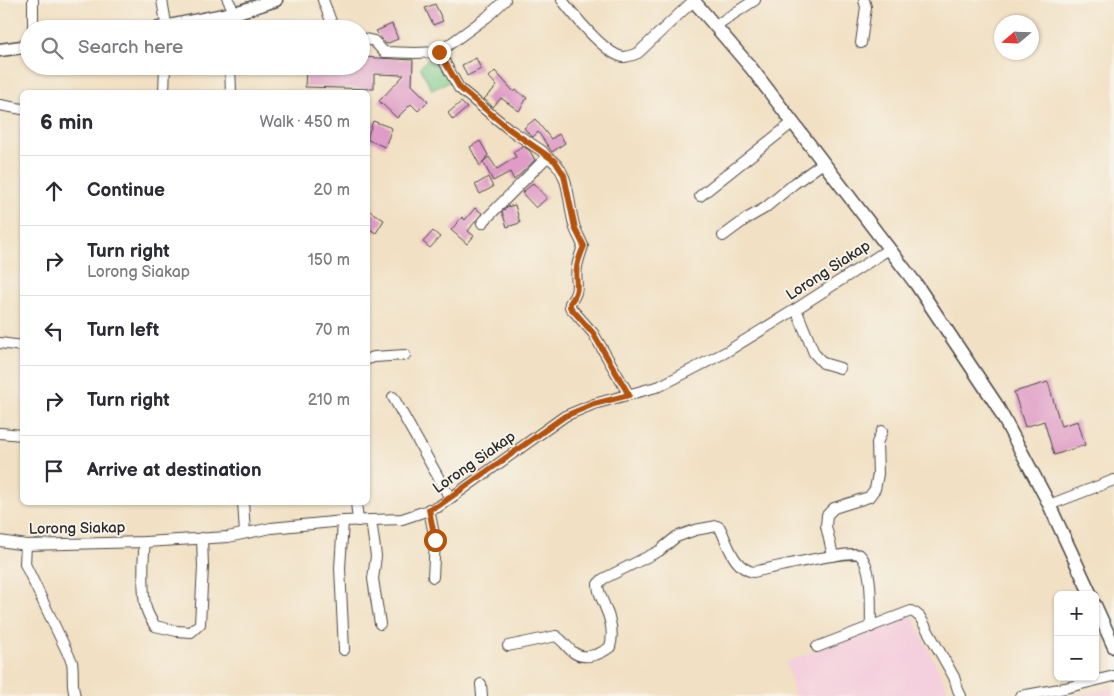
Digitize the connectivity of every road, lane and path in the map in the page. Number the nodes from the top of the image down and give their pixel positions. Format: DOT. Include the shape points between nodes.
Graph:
graph roads {
  1 [pos="33,0"];
  2 [pos="162,0"];
  3 [pos="228,0"];
  4 [pos="276,0"];
  5 [pos="323,0"];
  6 [pos="505,0"];
  7 [pos="562,0"];
  8 [pos="693,0"];
  9 [pos="756,0"];
  10 [pos="864,0"];
  11 [pos="235,13"];
  12 [pos="32,20"];
  13 [pos="166,20"];
  14 [pos="203,20"];
  15 [pos="234,20"];
  16 [pos="330,20"];
  17 [pos="715,26"];
  18 [pos="370,40"];
  19 [pos="861,43"];
  20 [pos="20,47"];
  21 [pos="0,50"];
  22 [pos="439,52"];
  23 [pos="165,75"];
  24 [pos="230,75"];
  25 [pos="164,90"];
  26 [pos="231,90"];
  27 [pos="0,105"];
  28 [pos="20,110"];
  29 [pos="792,123"];
  30 [pos="547,157"];
  31 [pos="823,163"];
  32 [pos="700,196"];
  33 [pos="482,223"];
  34 [pos="723,236"];
  35 [pos="889,249"];
  36 [pos="796,309"];
  37 [pos="0,343"];
  38 [pos="20,346"];
  39 [pos="405,355"];
  40 [pos="370,358"];
  41 [pos="840,368"];
  42 [pos="629,395"];
  43 [pos="393,397"];
  44 [pos="882,431"];
  45 [pos="0,433"];
  46 [pos="20,434"];
  47 [pos="1114,480"];
  48 [pos="450,498"];
  49 [pos="243,505"];
  50 [pos="356,505"];
  51 [pos="1049,505"];
  52 [pos="429,509"];
  53 [pos="371,520"];
  54 [pos="343,521"];
  55 [pos="358,521"];
  56 [pos="245,533"];
  57 [pos="202,538"];
  58 [pos="0,541"];
  59 [pos="145,542"];
  60 [pos="26,545"];
  61 [pos="833,556"];
  62 [pos="433,577"];
  63 [pos="1088,591"];
  64 [pos="1099,614"];
  65 [pos="380,624"];
  66 [pos="871,627"];
  67 [pos="508,646"];
  68 [pos="1114,647"];
  69 [pos="817,648"];
  70 [pos="344,650"];
  71 [pos="1114,676"];
  72 [pos="481,684"];
  73 [pos="75,696"];
  74 [pos="482,696"];
  75 [pos="961,696"];
  76 [pos="1021,696"];
  1 -- 12 [label="street"];
  2 -- 13 [label="street"];
  3 -- 11 [label="street"];
  4 -- 11 [label="street"];
  5 -- 16 [label="street"];
  6 -- 22 [label="street"];
  7 -- 8 [label="street" via="587,30 614,53 626,57 638,53"];
  8 -- 17 [label="street"];
  9 -- 17 [label="street"];
  10 -- 19 [label="street"];
  11 -- 14 [label="street"];
  11 -- 15 [label="street"];
  17 -- 29 [label="street"];
  18 -- 22 [label="street" via="384,52"];
  20 -- 21 [label="street"];
  22 -- 30 [label="street" via="460,88"];
  23 -- 25 [label="street"];
  24 -- 26 [label="street"];
  27 -- 28 [label="street"];
  29 -- 31 [label="street"];
  29 -- 32 [label="street"];
  30 -- 33 [label="street"];
  30 -- 42 [label="street" via="555,161 564,175 575,228 584,246 576,268 576,295 570,307 593,333"];
  31 -- 34 [label="street"];
  31 -- 35 [label="street"];
  35 -- 36 [label="street, Lorong Siakap"];
  35 -- 51 [label="street" via="996,404"];
  36 -- 41 [label="street" via="814,353 823,363"];
  36 -- 42 [label="street, Lorong Siakap" via="660,386"];
  37 -- 38 [label="street"];
  39 -- 40 [label="street"];
  42 -- 48 [label="street, Lorong Siakap" via="565,416"];
  43 -- 48 [label="street"];
  44 -- 61 [label="street" via="877,443 878,474 869,497 834,508 827,515 826,526"];
  45 -- 46 [label="street"];
  47 -- 51 [label="street"];
  48 -- 52 [label="street, Lorong Siakap"];
  49 -- 56 [label="street"];
  50 -- 55 [label="street"];
  51 -- 63 [label="street"];
  52 -- 53 [label="street, Lorong Siakap" via="402,519"];
  52 -- 62 [label="street" via="435,540"];
  53 -- 55 [label="street, Lorong Siakap"];
  53 -- 65 [label="street" via="376,556 373,579"];
  54 -- 55 [label="street, Lorong Siakap"];
  54 -- 56 [label="street, Lorong Siakap"];
  54 -- 70 [label="street" via="340,568"];
  56 -- 57 [label="street, Lorong Siakap"];
  57 -- 59 [label="street, Lorong Siakap"];
  57 -- 59 [label="street" via="200,624 191,632 155,626 148,615 145,606"];
  58 -- 60 [label="street, Lorong Siakap"];
  59 -- 60 [label="street, Lorong Siakap"];
  60 -- 73 [label="street" via="25,564 72,662"];
  61 -- 66 [label="street" via="854,552 866,568"];
  61 -- 67 [label="street" via="753,572 744,570 737,563 720,528 696,530 676,537 659,551 598,584 613,638 610,647 601,654 586,656 574,653 556,636"];
  64 -- 68 [label="street"];
  66 -- 69 [label="street"];
  66 -- 75 [label="street" via="915,612 954,677"];
  71 -- 76 [label="street"];
  72 -- 74 [label="street"];
}
